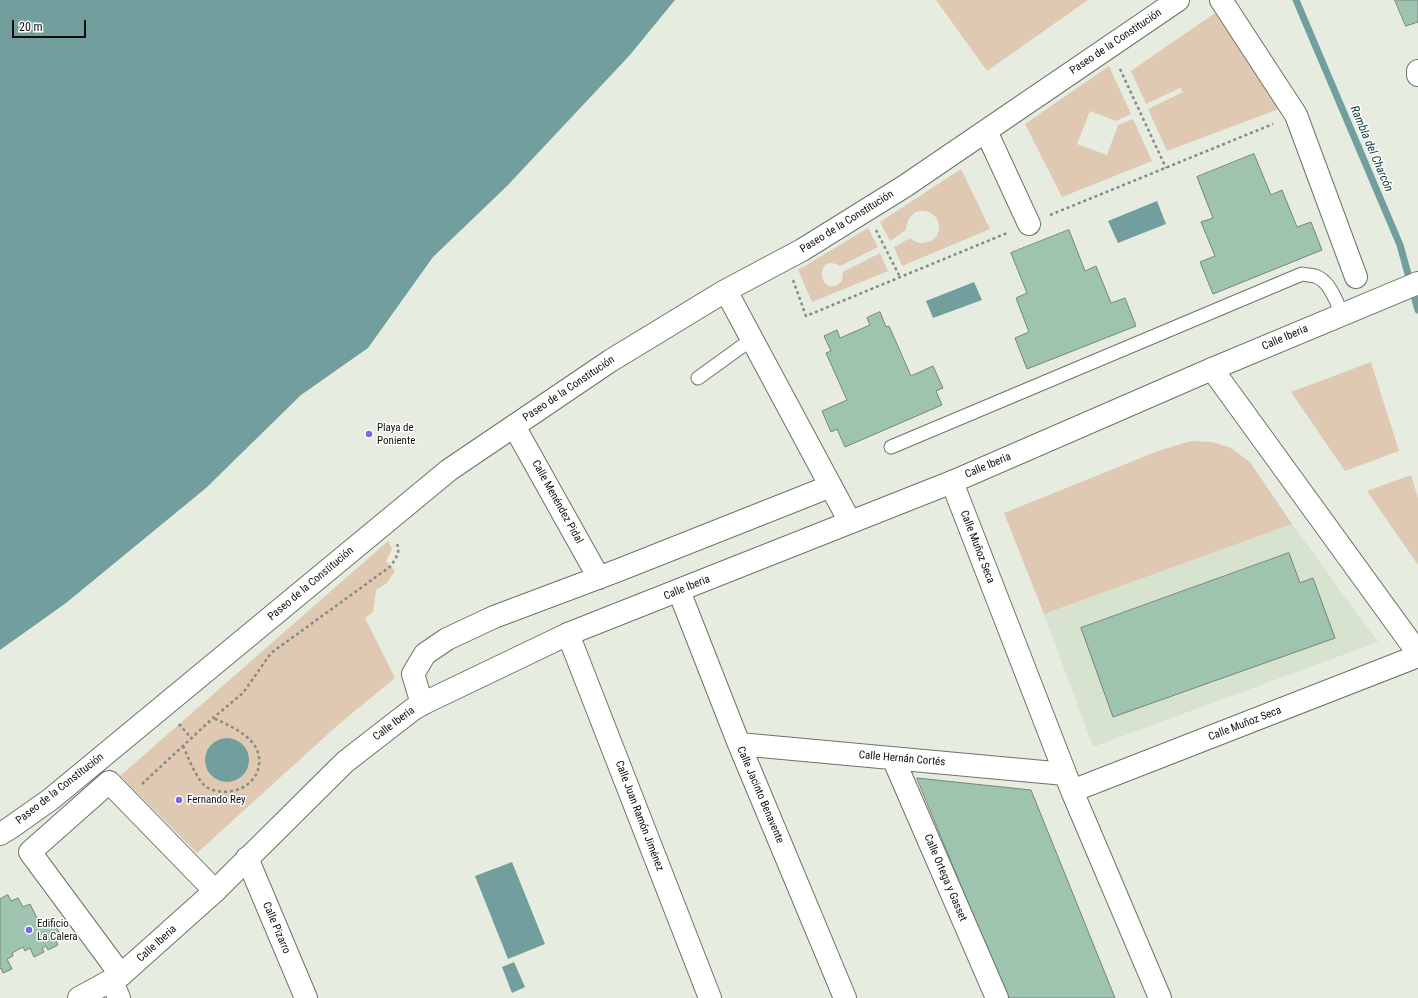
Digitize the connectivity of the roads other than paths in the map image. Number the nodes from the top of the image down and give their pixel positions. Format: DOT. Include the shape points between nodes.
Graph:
graph roads {
  1 [pos="1178,0"];
  2 [pos="1221,0"];
  3 [pos="1418,71"];
  4 [pos="1418,74"];
  5 [pos="986,131"];
  6 [pos="1029,224"];
  7 [pos="1356,278"];
  8 [pos="1418,283"];
  9 [pos="725,291"];
  10 [pos="1342,314"];
  11 [pos="752,339"];
  12 [pos="1212,369"];
  13 [pos="698,378"];
  14 [pos="514,426"];
  15 [pos="891,447"];
  16 [pos="952,482"];
  17 [pos="831,486"];
  18 [pos="850,522"];
  19 [pos="599,578"];
  20 [pos="679,591"];
  21 [pos="568,634"];
  22 [pos="1418,653"];
  23 [pos="1418,656"];
  24 [pos="422,704"];
  25 [pos="738,744"];
  26 [pos="893,758"];
  27 [pos="1068,782"];
  28 [pos="0,834"];
  29 [pos="247,858"];
  30 [pos="215,891"];
  31 [pos="118,985"];
  32 [pos="80,998"];
  33 [pos="306,998"];
  34 [pos="710,998"];
  35 [pos="845,998"];
  36 [pos="997,998"];
  37 [pos="1160,998"];
  1 -- 5 [label="street, Paseo de la Constitución"];
  2 -- 7 [label="street" via="1296,115"];
  3 -- 4 [label="street"];
  5 -- 6 [label="street"];
  5 -- 9 [label="street, Paseo de la Constitución" via="905,186 802,250"];
  8 -- 10 [label="street, Calle Iberia"];
  9 -- 11 [label="street"];
  9 -- 14 [label="street, Paseo de la Constitución" via="610,361"];
  10 -- 12 [label="street, Calle Iberia"];
  10 -- 15 [label="lane" via="1331,290 1324,282 1316,276 1302,274"];
  11 -- 13 [label="lane"];
  11 -- 17 [label="street"];
  12 -- 16 [label="street, Calle Iberia"];
  12 -- 22 [label="street"];
  14 -- 19 [label="street, Calle Menéndez Pidal"];
  14 -- 28 [label="street, Paseo de la Constitución" via="449,470 51,799"];
  16 -- 18 [label="street, Calle Iberia"];
  16 -- 27 [label="street, Calle Muñoz Seca"];
  17 -- 18 [label="street"];
  17 -- 19 [label="street"];
  18 -- 20 [label="street, Calle Iberia"];
  19 -- 24 [label="street" via="494,617 448,639 425,654 413,674"];
  20 -- 21 [label="street, Calle Iberia"];
  20 -- 25 [label="street, Calle Jacinto Benavente"];
  21 -- 24 [label="street, Calle Iberia"];
  21 -- 34 [label="street, Calle Juan Ramón Jiménez"];
  23 -- 27 [label="street, Calle Muñoz Seca"];
  24 -- 29 [label="street, Calle Iberia" via="345,762"];
  25 -- 26 [label="street, Calle Hernán Cortés"];
  25 -- 35 [label="street, Calle Jacinto Benavente"];
  26 -- 27 [label="street, Calle Hernán Cortés"];
  26 -- 36 [label="street, Calle Ortega y Gasset"];
  27 -- 37 [label="street, Calle Muñoz Seca"];
  29 -- 30 [label="street, Calle Iberia"];
  29 -- 33 [label="street, Calle Pizarro"];
  30 -- 31 [label="street, Calle Iberia"];
  30 -- 31 [label="street" via="109,782 30,852"];
  31 -- 32 [label="street, Calle Iberia"];
}
